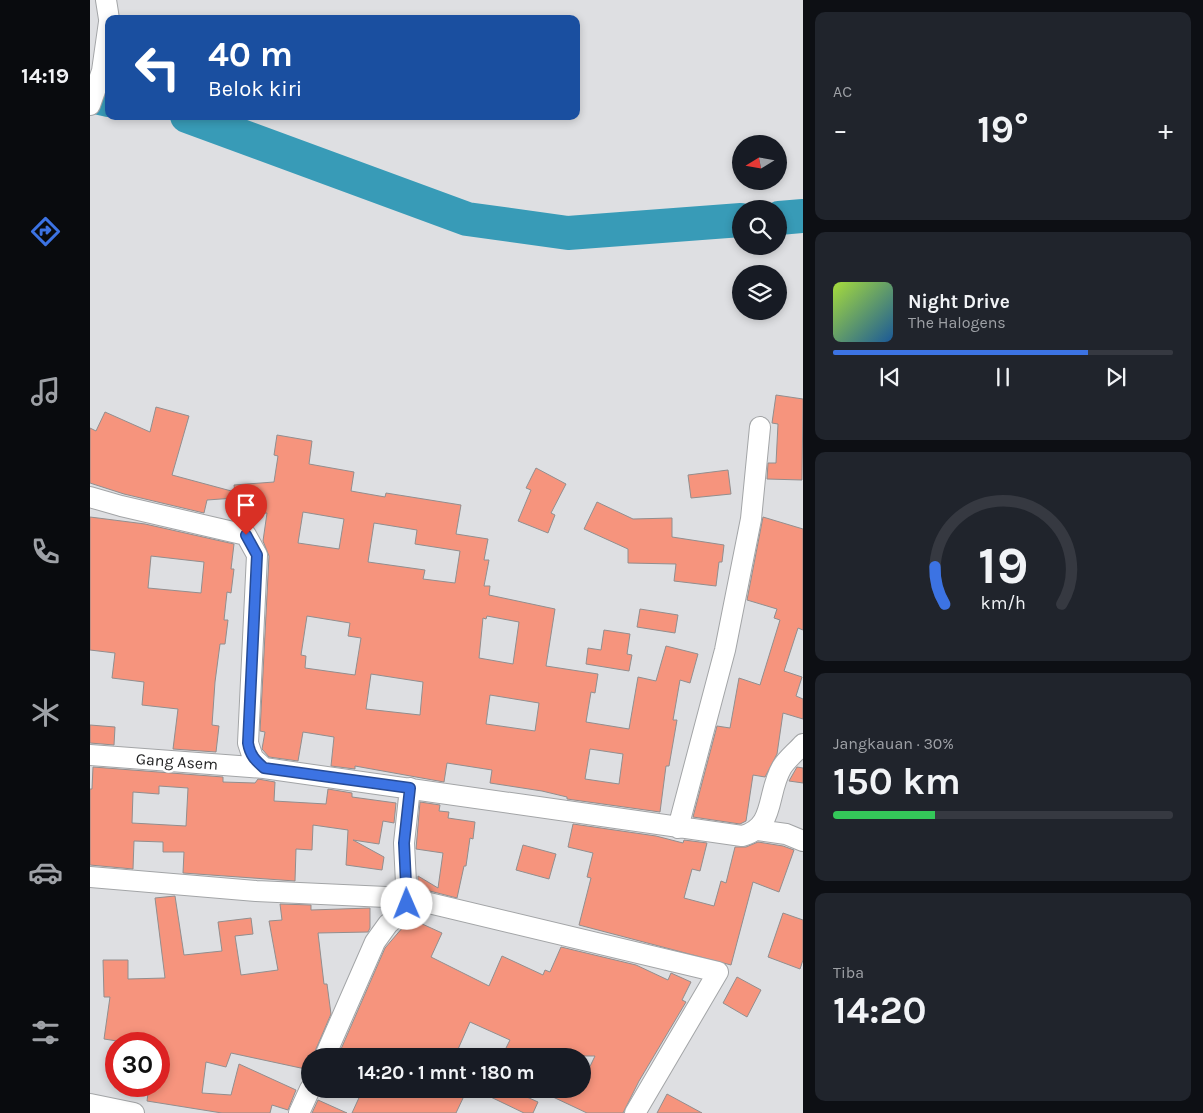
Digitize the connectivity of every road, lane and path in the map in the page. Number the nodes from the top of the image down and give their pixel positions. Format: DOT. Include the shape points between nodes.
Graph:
graph roads {
  1 [pos="106,0"];
  2 [pos="108,15"];
  3 [pos="105,49"];
  4 [pos="90,105"];
  5 [pos="760,427"];
  6 [pos="90,497"];
  7 [pos="803,744"];
  8 [pos="90,755"];
  9 [pos="264,768"];
  10 [pos="410,788"];
  11 [pos="678,828"];
  12 [pos="758,830"];
  13 [pos="803,840"];
  14 [pos="90,877"];
  15 [pos="408,898"];
  16 [pos="329,1048"];
  17 [pos="306,1098"];
  18 [pos="90,1104"];
  19 [pos="134,1113"];
  20 [pos="299,1113"];
  21 [pos="635,1113"];
  1 -- 2 [label="street"];
  3 -- 4 [label="street" via="102,71"];
  5 -- 11 [label="street" via="751,519 725,650"];
  6 -- 9 [label="street" via="246,535 257,555 248,743 253,758"];
  7 -- 12 [label="street" via="782,767 765,822"];
  8 -- 9 [label="street, Gang Asem"];
  9 -- 10 [label="street, Gang Asem"];
  10 -- 11 [label="street, Gang Asem"];
  10 -- 15 [label="street" via="404,843"];
  11 -- 12 [label="street, Gang Asem" via="742,836"];
  12 -- 13 [label="street"];
  14 -- 15 [label="street" via="256,891"];
  15 -- 16 [label="street" via="402,912 375,942"];
  15 -- 21 [label="street" via="718,972"];
  17 -- 20 [label="street"];
  18 -- 19 [label="street"];
}
